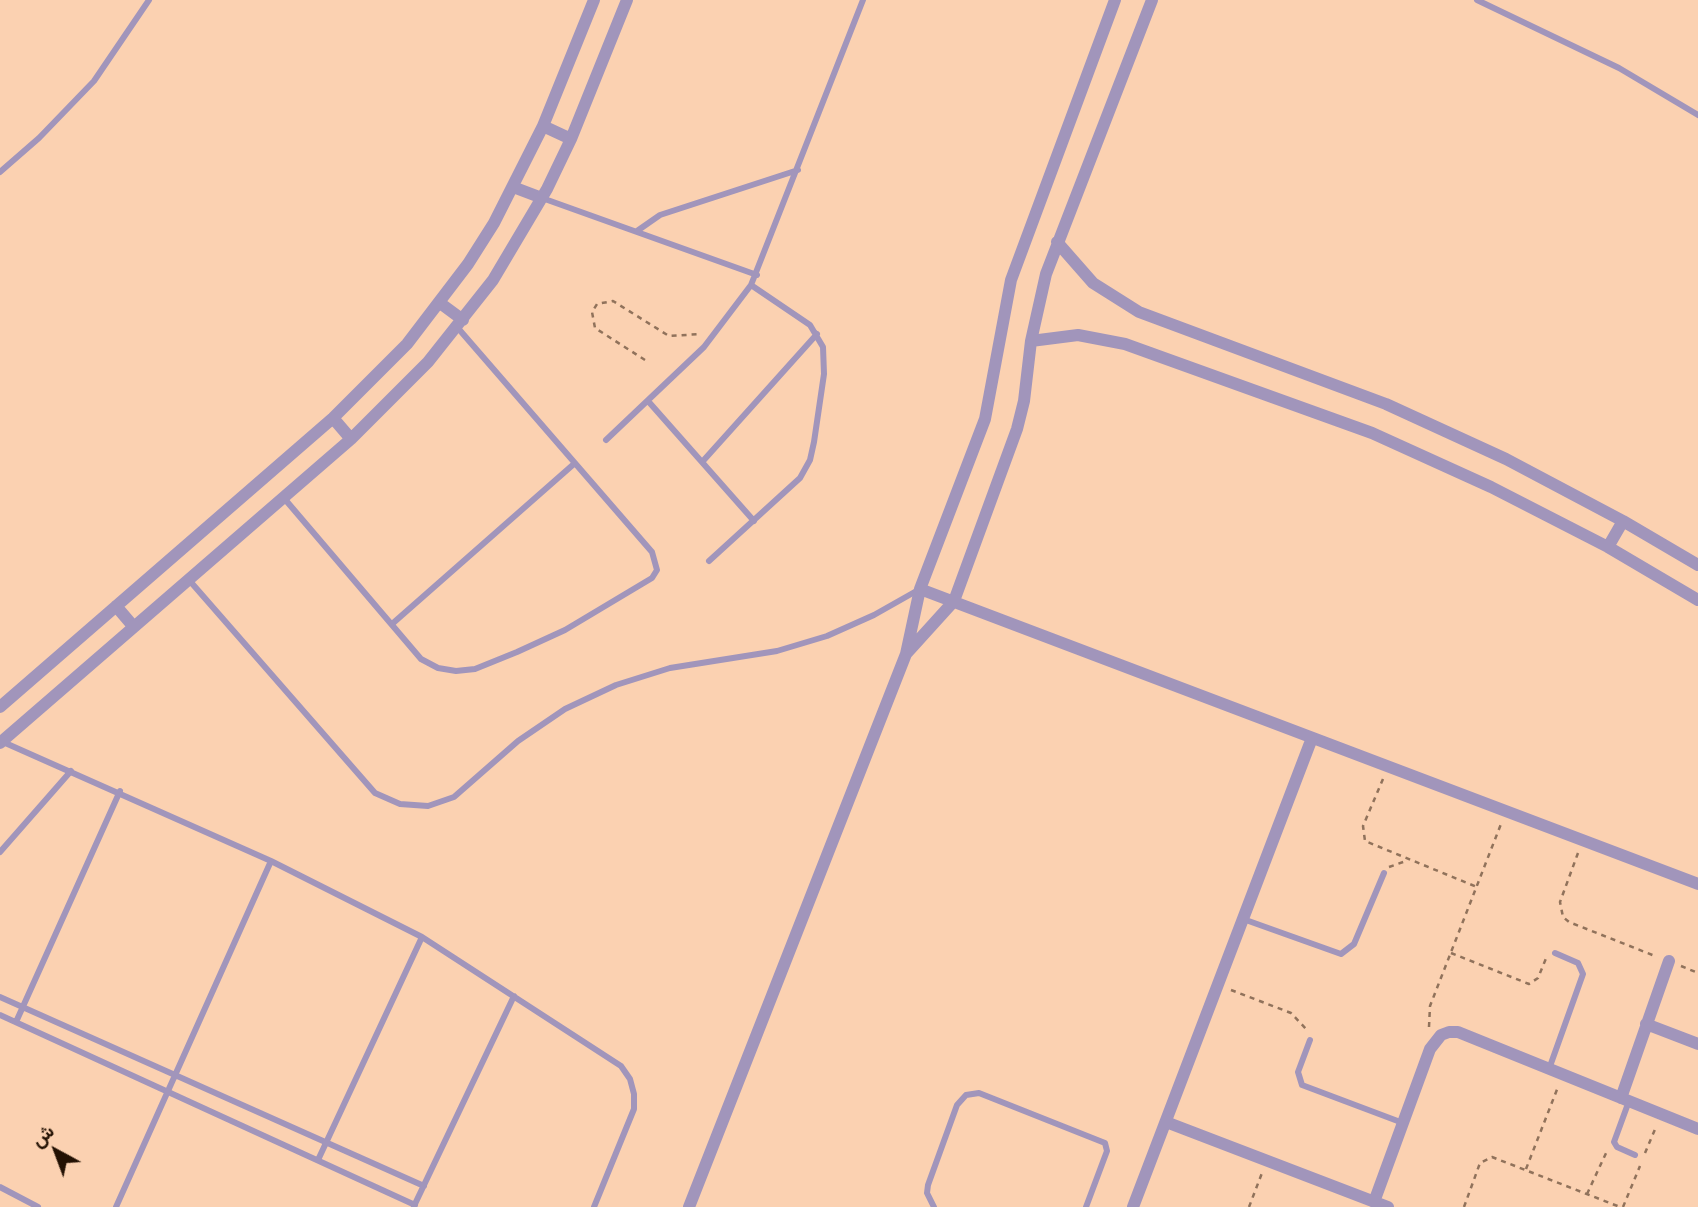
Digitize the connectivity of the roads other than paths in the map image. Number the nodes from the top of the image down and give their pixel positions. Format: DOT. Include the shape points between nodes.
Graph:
graph roads {
  1 [pos="149,0"];
  2 [pos="594,0"];
  3 [pos="626,0"];
  4 [pos="863,0"];
  5 [pos="1115,0"];
  6 [pos="1152,0"];
  7 [pos="1477,0"];
  8 [pos="1698,114"];
  9 [pos="543,126"];
  10 [pos="571,139"];
  11 [pos="798,170"];
  12 [pos="0,172"];
  13 [pos="513,187"];
  14 [pos="542,198"];
  15 [pos="637,230"];
  16 [pos="1057,242"];
  17 [pos="757,275"];
  18 [pos="751,285"];
  19 [pos="440,303"];
  20 [pos="460,323"];
  21 [pos="817,334"];
  22 [pos="1031,341"];
  23 [pos="648,401"];
  24 [pos="333,418"];
  25 [pos="351,439"];
  26 [pos="606,440"];
  27 [pos="703,461"];
  28 [pos="575,463"];
  29 [pos="283,497"];
  30 [pos="754,521"];
  31 [pos="1623,521"];
  32 [pos="1608,547"];
  33 [pos="709,561"];
  34 [pos="1698,565"];
  35 [pos="188,579"];
  36 [pos="920,589"];
  37 [pos="1698,600"];
  38 [pos="954,601"];
  39 [pos="116,606"];
  40 [pos="392,624"];
  41 [pos="133,626"];
  42 [pos="906,654"];
  43 [pos="0,706"];
  44 [pos="1312,738"];
  45 [pos="1,741"];
  46 [pos="71,771"];
  47 [pos="120,792"];
  48 [pos="0,852"];
  49 [pos="271,861"];
  50 [pos="1384,873"];
  51 [pos="1698,884"];
  52 [pos="1243,919"];
  53 [pos="422,937"];
  54 [pos="1555,953"];
  55 [pos="1669,961"];
  56 [pos="514,996"];
  57 [pos="0,997"];
  58 [pos="22,1007"];
  59 [pos="0,1015"];
  60 [pos="16,1022"];
  61 [pos="1646,1024"];
  62 [pos="1310,1040"];
  63 [pos="1698,1044"];
  64 [pos="1549,1069"];
  65 [pos="175,1074"];
  66 [pos="168,1090"];
  67 [pos="1625,1099"];
  68 [pos="1166,1122"];
  69 [pos="1403,1123"];
  70 [pos="1698,1129"];
  71 [pos="326,1143"];
  72 [pos="1634,1155"];
  73 [pos="318,1160"];
  74 [pos="424,1186"];
  75 [pos="0,1187"];
  76 [pos="1374,1202"];
  77 [pos="414,1206"];
  78 [pos="38,1207"];
  79 [pos="116,1207"];
  80 [pos="594,1207"];
  81 [pos="689,1207"];
  82 [pos="934,1207"];
  83 [pos="1086,1207"];
  84 [pos="1133,1207"];
  85 [pos="1388,1207"];
  1 -- 12 [label="lane" via="94,81"];
  2 -- 9 [label="street"];
  3 -- 10 [label="street"];
  4 -- 11 [label="lane"];
  5 -- 36 [label="street" via="1015,269 985,419"];
  6 -- 16 [label="street"];
  7 -- 8 [label="lane" via="1619,68"];
  9 -- 10 [label="street"];
  9 -- 13 [label="street"];
  10 -- 14 [label="street"];
  11 -- 15 [label="lane" via="660,215"];
  11 -- 17 [label="lane"];
  13 -- 14 [label="street"];
  13 -- 19 [label="street"];
  14 -- 15 [label="lane"];
  14 -- 20 [label="street"];
  15 -- 17 [label="lane"];
  16 -- 22 [label="street"];
  16 -- 31 [label="street" via="1093,283 1139,312 1386,404 1506,459"];
  17 -- 18 [label="lane"];
  18 -- 21 [label="lane"];
  18 -- 23 [label="lane" via="715,333"];
  19 -- 20 [label="street"];
  19 -- 24 [label="street"];
  20 -- 25 [label="street" via="419,372"];
  20 -- 28 [label="lane"];
  21 -- 27 [label="lane"];
  21 -- 30 [label="lane" via="825,360 810,460 800,478"];
  22 -- 32 [label="street" via="1054,336 1102,338 1252,387 1372,433"];
  22 -- 38 [label="street" via="1017,429"];
  23 -- 26 [label="lane"];
  23 -- 27 [label="lane"];
  24 -- 25 [label="street"];
  24 -- 39 [label="street"];
  25 -- 29 [label="street"];
  27 -- 30 [label="lane"];
  28 -- 40 [label="lane"];
  28 -- 40 [label="lane" via="652,552 657,570 653,578 565,631 475,669 456,671 421,659"];
  29 -- 35 [label="street"];
  29 -- 40 [label="lane"];
  30 -- 33 [label="lane"];
  31 -- 32 [label="street"];
  31 -- 34 [label="street"];
  32 -- 37 [label="street"];
  35 -- 36 [label="lane" via="374,793 400,804 428,806 454,797 518,741 565,709 616,685 670,668 777,651 827,636"];
  35 -- 41 [label="street"];
  36 -- 38 [label="street"];
  36 -- 42 [label="street"];
  38 -- 42 [label="street"];
  38 -- 44 [label="street"];
  39 -- 41 [label="street"];
  39 -- 43 [label="street"];
  41 -- 45 [label="street"];
  42 -- 81 [label="street"];
  44 -- 51 [label="street"];
  44 -- 52 [label="street"];
  45 -- 46 [label="lane"];
  46 -- 47 [label="lane"];
  46 -- 48 [label="lane"];
  47 -- 49 [label="lane"];
  47 -- 58 [label="lane"];
  49 -- 53 [label="lane"];
  49 -- 65 [label="lane"];
  50 -- 52 [label="lane" via="1354,944 1341,954"];
  52 -- 68 [label="street"];
  53 -- 56 [label="lane"];
  53 -- 71 [label="lane"];
  54 -- 64 [label="lane" via="1578,963 1583,974"];
  55 -- 61 [label="street"];
  56 -- 74 [label="lane"];
  56 -- 80 [label="lane" via="608,1057 630,1079 634,1110"];
  57 -- 58 [label="lane"];
  58 -- 60 [label="lane"];
  58 -- 65 [label="lane"];
  59 -- 60 [label="lane"];
  60 -- 66 [label="lane"];
  61 -- 63 [label="street"];
  61 -- 67 [label="street"];
  62 -- 69 [label="lane" via="1298,1072 1302,1085"];
  64 -- 67 [label="street"];
  64 -- 69 [label="street" via="1458,1032 1441,1035 1434,1041"];
  65 -- 66 [label="lane"];
  65 -- 71 [label="lane"];
  66 -- 73 [label="lane"];
  66 -- 79 [label="lane"];
  67 -- 70 [label="street"];
  67 -- 72 [label="lane" via="1614,1139 1615,1145"];
  68 -- 76 [label="street"];
  68 -- 84 [label="street"];
  69 -- 76 [label="street"];
  71 -- 73 [label="lane"];
  71 -- 74 [label="lane"];
  73 -- 77 [label="lane"];
  74 -- 77 [label="lane"];
  75 -- 78 [label="lane"];
  76 -- 85 [label="street"];
  82 -- 83 [label="lane" via="928,1185 957,1105 966,1095 979,1093 1105,1143 1107,1152"];
}
